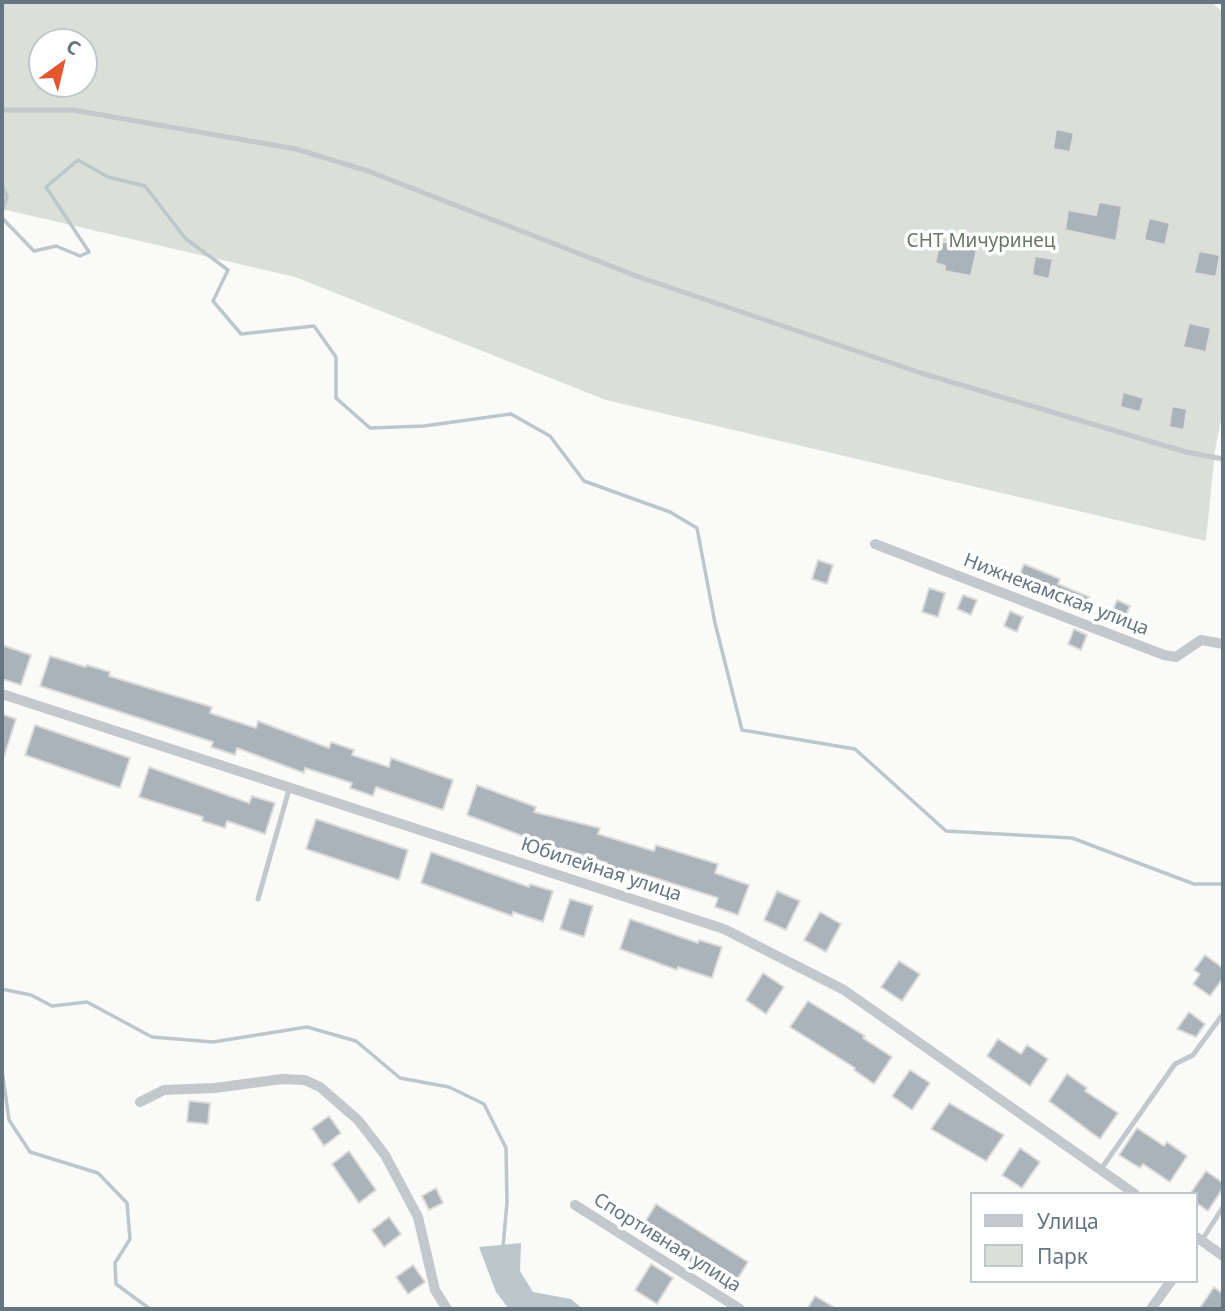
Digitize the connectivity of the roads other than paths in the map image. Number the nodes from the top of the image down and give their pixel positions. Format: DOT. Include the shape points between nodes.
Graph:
graph roads {
  1 [pos="2,110"];
  2 [pos="1223,459"];
  3 [pos="875,544"];
  4 [pos="1223,644"];
  5 [pos="2,694"];
  6 [pos="290,786"];
  7 [pos="258,900"];
  8 [pos="1223,1014"];
  9 [pos="140,1102"];
  10 [pos="1100,1170"];
  11 [pos="1132,1192"];
  12 [pos="575,1205"];
  13 [pos="1223,1207"];
  14 [pos="1197,1242"];
  15 [pos="1223,1256"];
  16 [pos="1170,1283"];
  17 [pos="447,1309"];
  18 [pos="740,1309"];
  19 [pos="1150,1309"];
  1 -- 2 [label="lane" via="73,110 296,149 368,172 639,277 921,373"];
  3 -- 4 [label="street, Нижнекамская улица" via="1164,655 1176,657 1201,640"];
  5 -- 6 [label="street, Юбилейная улица"];
  6 -- 7 [label="lane"];
  6 -- 10 [label="street, Юбилейная улица" via="723,929 844,990"];
  8 -- 10 [label="lane" via="1193,1055 1175,1064"];
  9 -- 17 [label="street" via="164,1090 282,1079 305,1080 320,1087 358,1120 385,1155 418,1217 435,1290"];
  10 -- 11 [label="street, Юбилейная улица"];
  12 -- 18 [label="street, Спортивная улица"];
  13 -- 14 [label="lane"];
  14 -- 15 [label="street"];
  16 -- 19 [label="street"];
}
